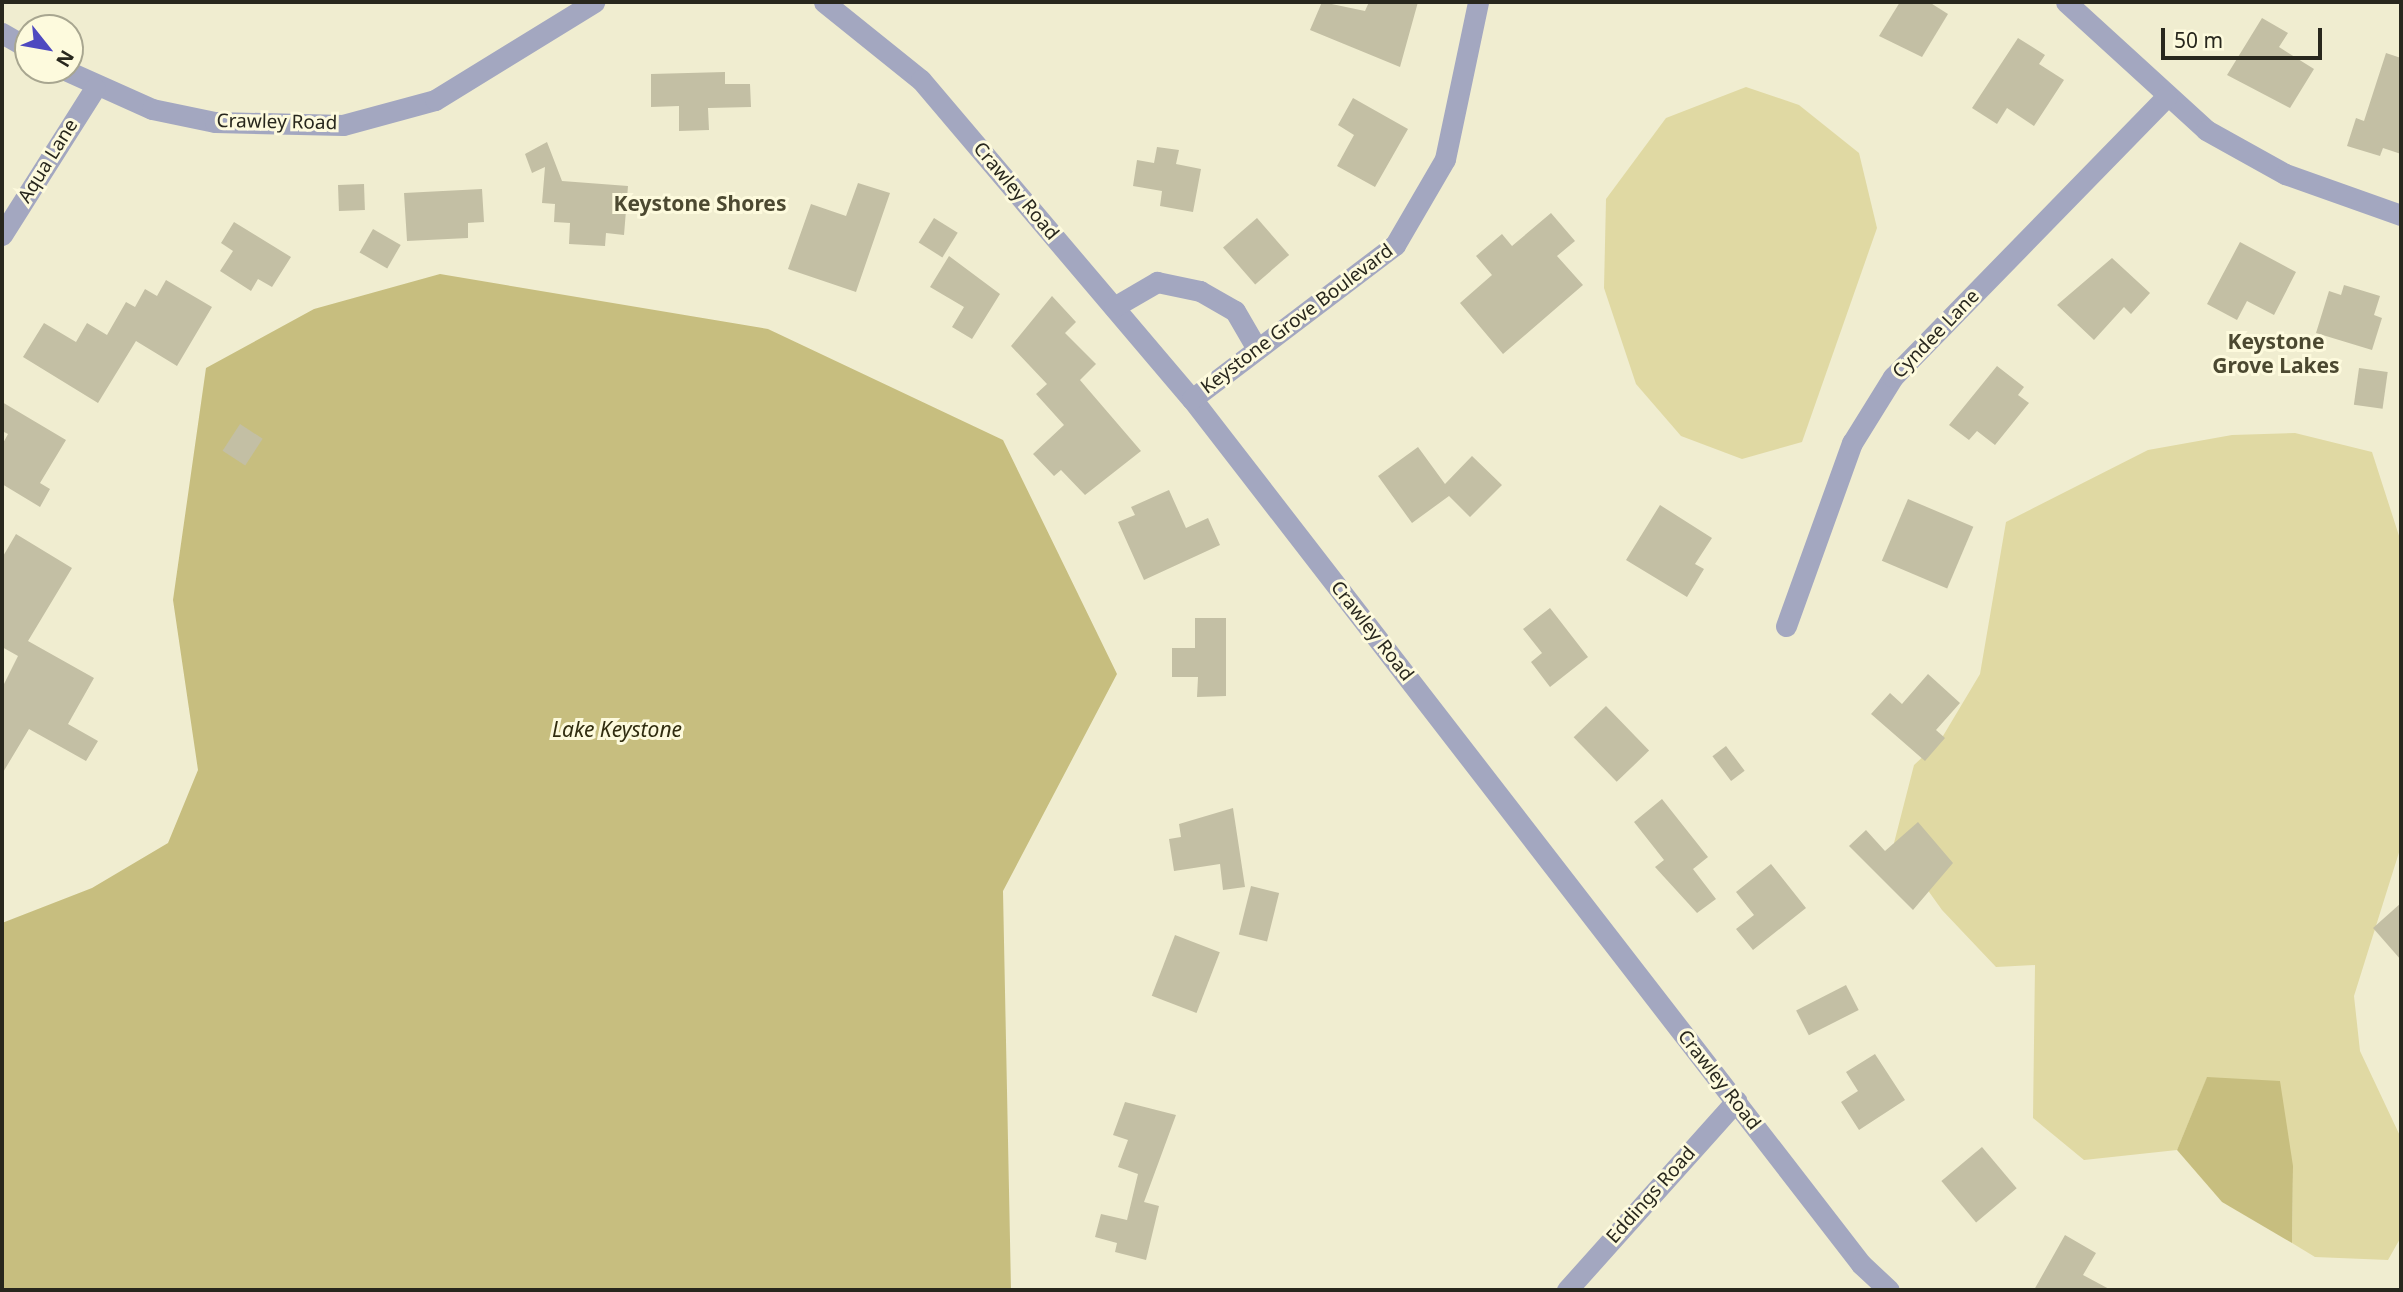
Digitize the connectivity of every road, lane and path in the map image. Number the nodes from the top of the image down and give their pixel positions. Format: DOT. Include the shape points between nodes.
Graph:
graph roads {
  1 [pos="594,2"];
  2 [pos="824,2"];
  3 [pos="1478,2"];
  4 [pos="2066,2"];
  5 [pos="84,81"];
  6 [pos="95,88"];
  7 [pos="2167,96"];
  8 [pos="2401,215"];
  9 [pos="2,235"];
  10 [pos="1114,307"];
  11 [pos="1257,349"];
  12 [pos="1192,398"];
  13 [pos="1786,626"];
  14 [pos="1736,1101"];
  15 [pos="1567,1290"];
  16 [pos="1889,1290"];
  1 -- 6 [label="street, Crawley Road" via="435,100 343,125 215,122"];
  2 -- 10 [label="street, Crawley Road" via="921,79"];
  3 -- 11 [label="street, Keystone Grove Boulevard" via="1445,159 1395,245"];
  4 -- 7 [label="street"];
  5 -- 6 [label="street, Crawley Road"];
  6 -- 9 [label="street, Aqua Lane"];
  7 -- 8 [label="street" via="2206,130 2284,174"];
  7 -- 13 [label="street, Cyndee Lane" via="1893,377 1852,443"];
  10 -- 11 [label="street" via="1157,282 1200,291 1235,311"];
  10 -- 12 [label="street, Crawley Road"];
  11 -- 12 [label="street, Keystone Grove Boulevard"];
  12 -- 14 [label="street, Crawley Road"];
  14 -- 15 [label="street, Eddings Road"];
  14 -- 16 [label="street, Crawley Road" via="1861,1264"];
}
